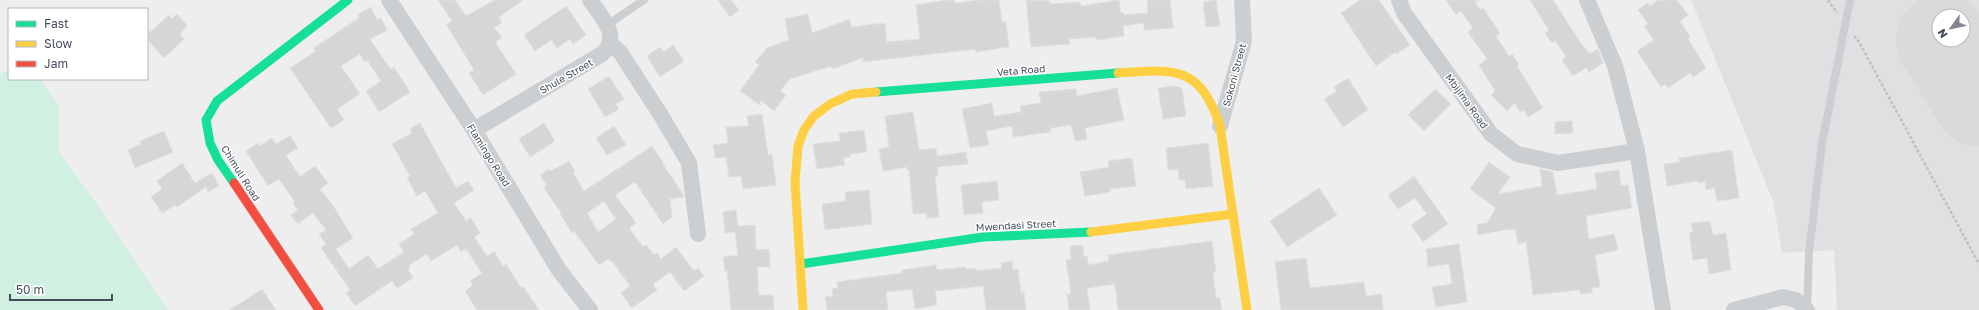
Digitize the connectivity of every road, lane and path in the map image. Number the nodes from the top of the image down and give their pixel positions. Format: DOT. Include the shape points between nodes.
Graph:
graph roads {
  1 [pos="348,0"];
  2 [pos="389,0"];
  3 [pos="590,0"];
  4 [pos="644,0"];
  5 [pos="1242,0"];
  6 [pos="1399,0"];
  7 [pos="1587,0"];
  8 [pos="1850,0"];
  9 [pos="606,25"];
  10 [pos="1845,26"];
  11 [pos="611,44"];
  12 [pos="1220,126"];
  13 [pos="474,130"];
  14 [pos="1637,151"];
  15 [pos="1233,214"];
  16 [pos="698,234"];
  17 [pos="801,264"];
  18 [pos="1979,264"];
  19 [pos="1803,306"];
  20 [pos="319,310"];
  21 [pos="590,310"];
  22 [pos="803,310"];
  23 [pos="1247,310"];
  24 [pos="1663,310"];
  25 [pos="1734,310"];
  1 -- 20 [label="street, Chimuli Road" via="217,101 206,120 210,143 218,160"];
  2 -- 13 [label="street, Flamingo Road"];
  3 -- 9 [label="street"];
  4 -- 9 [label="lane"];
  5 -- 12 [label="street, Sokoni Street" via="1244,41"];
  6 -- 14 [label="street, Mbijima Road" via="1404,13 1490,134 1517,154 1558,163"];
  7 -- 14 [label="street" via="1615,66"];
  8 -- 10 [label="lane"];
  9 -- 11 [label="street" via="612,36"];
  10 -- 18 [label="path" via="1859,42"];
  10 -- 19 [label="lane" via="1822,144"];
  11 -- 13 [label="street, Shule Street" via="602,54"];
  11 -- 16 [label="street" via="620,52 689,163"];
  12 -- 15 [label="street, Veta Road"];
  12 -- 17 [label="street, Veta Road" via="1207,93 1198,83 1175,72 1159,70 852,94 836,100 815,115 805,126 796,148 794,169"];
  13 -- 21 [label="street, Flamingo Road" via="559,270"];
  14 -- 24 [label="street"];
  15 -- 17 [label="street, Mwendasi Street" via="1079,233 983,237"];
  15 -- 23 [label="street, Veta Road"];
  17 -- 22 [label="street, Veta Road"];
  19 -- 25 [label="street" via="1783,297"];
}
